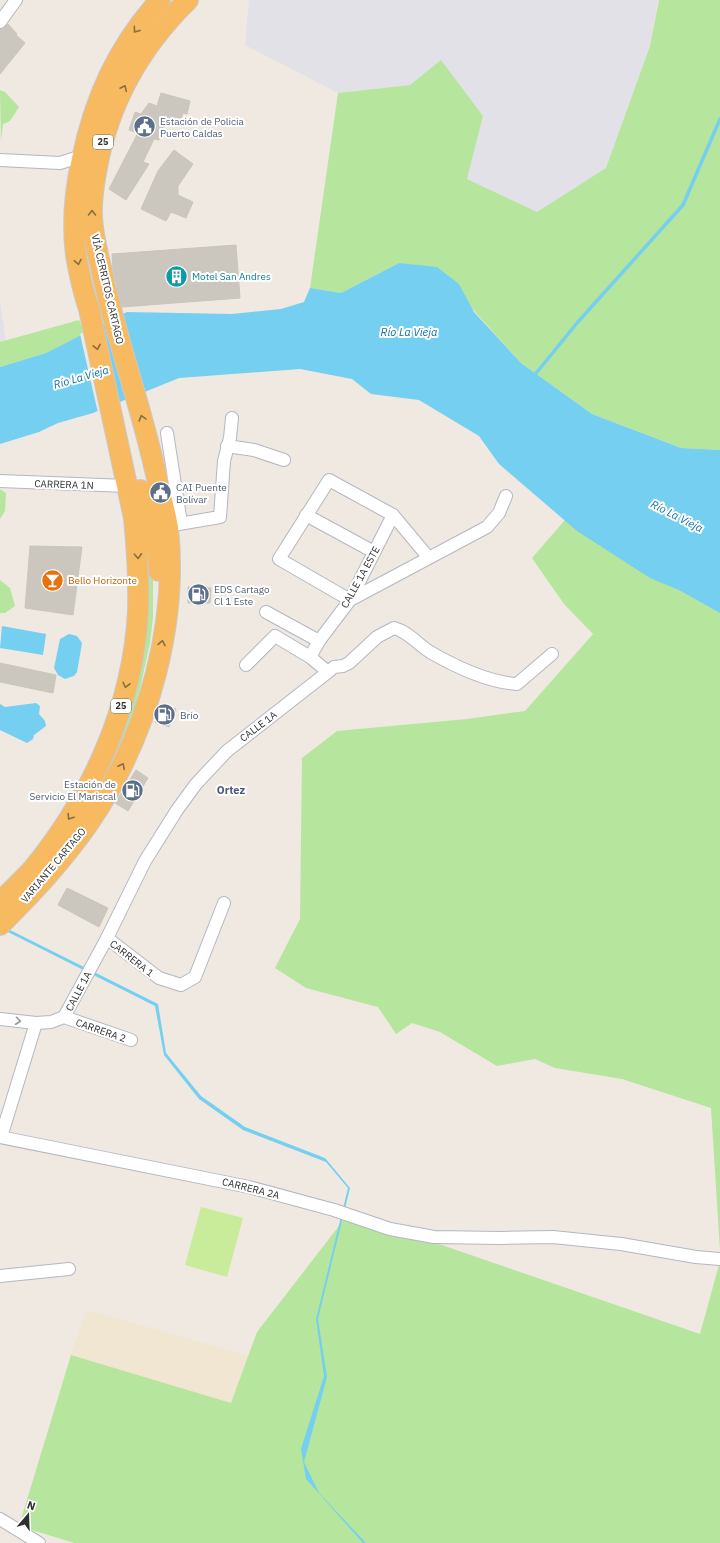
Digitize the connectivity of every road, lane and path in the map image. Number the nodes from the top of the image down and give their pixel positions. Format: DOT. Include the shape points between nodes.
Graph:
graph roads {
  1 [pos="16,0"];
  2 [pos="160,0"];
  3 [pos="179,0"];
  4 [pos="188,0"];
  5 [pos="0,22"];
  6 [pos="163,27"];
  7 [pos="82,156"];
  8 [pos="0,160"];
  9 [pos="60,163"];
  10 [pos="77,182"];
  11 [pos="232,418"];
  12 [pos="167,433"];
  13 [pos="227,446"];
  14 [pos="152,456"];
  15 [pos="284,460"];
  16 [pos="125,475"];
  17 [pos="0,481"];
  18 [pos="506,496"];
  19 [pos="306,515"];
  20 [pos="393,515"];
  21 [pos="174,524"];
  22 [pos="136,535"];
  23 [pos="374,552"];
  24 [pos="429,558"];
  25 [pos="168,588"];
  26 [pos="350,600"];
  27 [pos="266,612"];
  28 [pos="319,641"];
  29 [pos="552,654"];
  30 [pos="310,657"];
  31 [pos="246,665"];
  32 [pos="328,672"];
  33 [pos="224,903"];
  34 [pos="2,916"];
  35 [pos="107,938"];
  36 [pos="64,1017"];
  37 [pos="0,1019"];
  38 [pos="36,1023"];
  39 [pos="131,1040"];
  40 [pos="0,1137"];
  41 [pos="720,1259"];
  42 [pos="69,1269"];
  43 [pos="0,1276"];
  44 [pos="0,1520"];
  45 [pos="39,1543"];
  1 -- 5 [label="street"];
  2 -- 7 [label="highway, VÍA CERRITOS CARTAGO / 25, one-way" via="132,36 111,70 95,107"];
  3 -- 6 [label="highway"];
  4 -- 6 [label="highway, VÍA CERRITOS CARTAGO / 25"];
  14 -- 6 [label="highway, VÍA CERRITOS CARTAGO / 25, one-way" via="110,306 92,215 96,171 108,124 120,94 144,52"];
  7 -- 9 [label="street"];
  7 -- 10 [label="highway, VÍA CERRITOS CARTAGO / 25"];
  8 -- 9 [label="street"];
  9 -- 10 [label="street"];
  10 -- 16 [label="highway, VÍA CERRITOS CARTAGO / 25, one-way" via="74,218 76,254"];
  11 -- 13 [label="street"];
  12 -- 21 [label="street"];
  13 -- 15 [label="street" via="254,450"];
  13 -- 21 [label="street" via="220,517"];
  14 -- 21 [label="highway, VARIANTE CARTAGO / 25"];
  16 -- 17 [label="street, CARRERA 1N"];
  16 -- 21 [label="highway" via="140,489 150,519 158,524"];
  16 -- 22 [label="highway, VARIANTE CARTAGO / 25"];
  18 -- 24 [label="street" via="499,513 487,527"];
  19 -- 20 [label="street" via="329,480"];
  19 -- 23 [label="street"];
  19 -- 26 [label="street" via="279,559"];
  20 -- 23 [label="street, CALLE 1A ESTE"];
  20 -- 24 [label="street"];
  21 -- 25 [label="highway, VARIANTE CARTAGO / 25"];
  22 -- 25 [label="highway" via="150,540 158,550 159,573"];
  22 -- 34 [label="highway, VARIANTE CARTAGO / 25, one-way" via="139,583 135,638 126,689 110,738 89,785 63,829 31,871"];
  23 -- 26 [label="street, CALLE 1A ESTE"];
  24 -- 26 [label="street"];
  34 -- 25 [label="highway, VARIANTE CARTAGO / 25, one-way" via="43,880 77,840 99,808 125,761 152,688 163,638"];
  26 -- 28 [label="street, CALLE 1A ESTE"];
  27 -- 28 [label="street"];
  28 -- 30 [label="street, CALLE 1A ESTE"];
  29 -- 32 [label="street, CALLE 1A" via="517,684 505,683 465,670 429,651 404,631 394,628 377,637 349,663 334,667"];
  30 -- 31 [label="street" via="275,636"];
  30 -- 32 [label="street"];
  32 -- 35 [label="street, CALLE 1A" via="247,733 227,750 196,784 144,861"];
  33 -- 35 [label="street, CARRERA 1" via="195,977 181,985 159,978"];
  35 -- 36 [label="street, CALLE 1A"];
  36 -- 38 [label="street, CARRERA 2"];
  36 -- 39 [label="street, CARRERA 2"];
  37 -- 38 [label="street, CARRERA 2, one-way"];
  38 -- 40 [label="street"];
  40 -- 41 [label="street, CARRERA 2A" via="249,1186 390,1229 434,1237 553,1237"];
  42 -- 43 [label="street"];
  44 -- 45 [label="street"];
}
